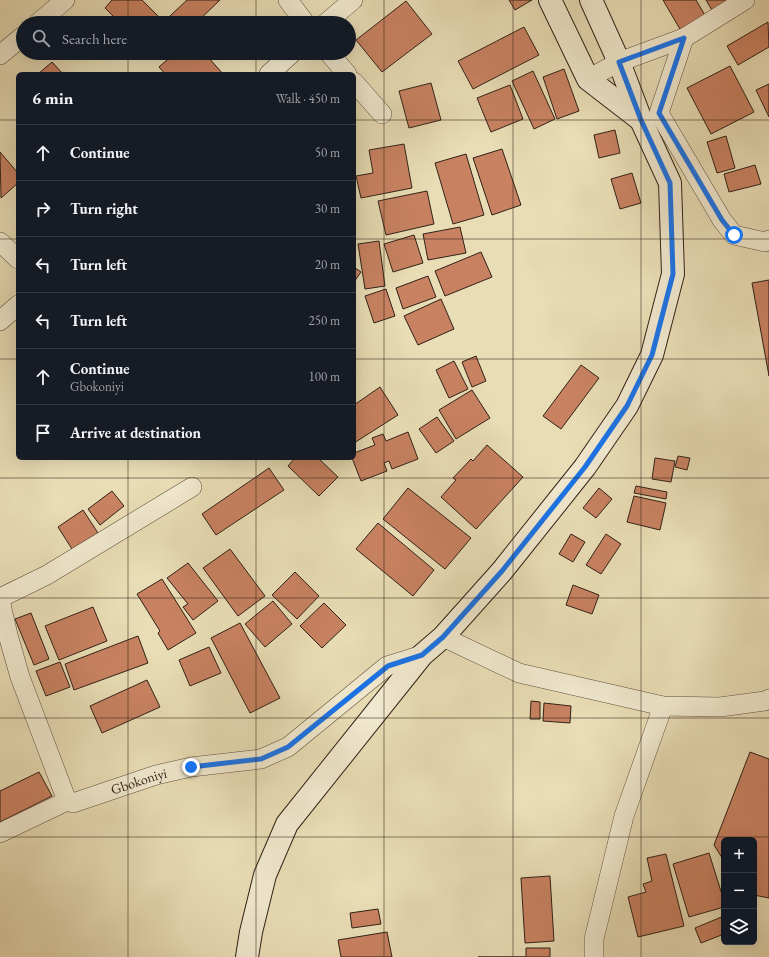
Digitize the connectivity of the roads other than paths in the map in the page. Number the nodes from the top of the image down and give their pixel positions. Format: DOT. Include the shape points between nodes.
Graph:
graph roads {
  1 [pos="65,0"];
  2 [pos="288,0"];
  3 [pos="353,0"];
  4 [pos="550,0"];
  5 [pos="591,0"];
  6 [pos="745,0"];
  7 [pos="46,16"];
  8 [pos="300,16"];
  9 [pos="334,16"];
  10 [pos="684,38"];
  11 [pos="16,42"];
  12 [pos="0,55"];
  13 [pos="284,60"];
  14 [pos="335,60"];
  15 [pos="619,62"];
  16 [pos="271,72"];
  17 [pos="345,72"];
  18 [pos="588,79"];
  19 [pos="356,84"];
  20 [pos="382,114"];
  21 [pos="641,120"];
  22 [pos="769,240"];
  23 [pos="0,242"];
  24 [pos="16,257"];
  25 [pos="16,307"];
  26 [pos="0,320"];
  27 [pos="192,487"];
  28 [pos="0,599"];
  29 [pos="443,637"];
  30 [pos="422,655"];
  31 [pos="769,698"];
  32 [pos="663,706"];
  33 [pos="66,801"];
  34 [pos="0,833"];
  35 [pos="247,957"];
  36 [pos="594,957"];
  1 -- 7 [label="street"];
  2 -- 8 [label="street"];
  3 -- 9 [label="street"];
  4 -- 18 [label="main road"];
  5 -- 15 [label="main road"];
  6 -- 10 [label="street"];
  10 -- 15 [label="street"];
  10 -- 22 [label="street" via="659,113 722,220 734,235 765,242"];
  11 -- 12 [label="street"];
  13 -- 16 [label="street"];
  14 -- 17 [label="street"];
  15 -- 18 [label="street"];
  15 -- 21 [label="main road"];
  18 -- 21 [label="main road"];
  19 -- 20 [label="street"];
  21 -- 29 [label="main road" via="670,183 673,274 652,355 627,406 585,467 502,571"];
  23 -- 24 [label="street"];
  25 -- 26 [label="street"];
  27 -- 28 [label="street" via="47,575"];
  28 -- 33 [label="street" via="20,677"];
  29 -- 30 [label="main road"];
  29 -- 32 [label="street" via="519,673"];
  30 -- 33 [label="street, Gbokoniyi" via="388,666 288,747 261,759 191,767 156,775 73,803"];
  30 -- 35 [label="main road" via="287,824 265,875"];
  31 -- 32 [label="street" via="765,701 720,707"];
  32 -- 36 [label="street" via="624,816 594,939"];
  33 -- 34 [label="street, Gbokoniyi"];
}
